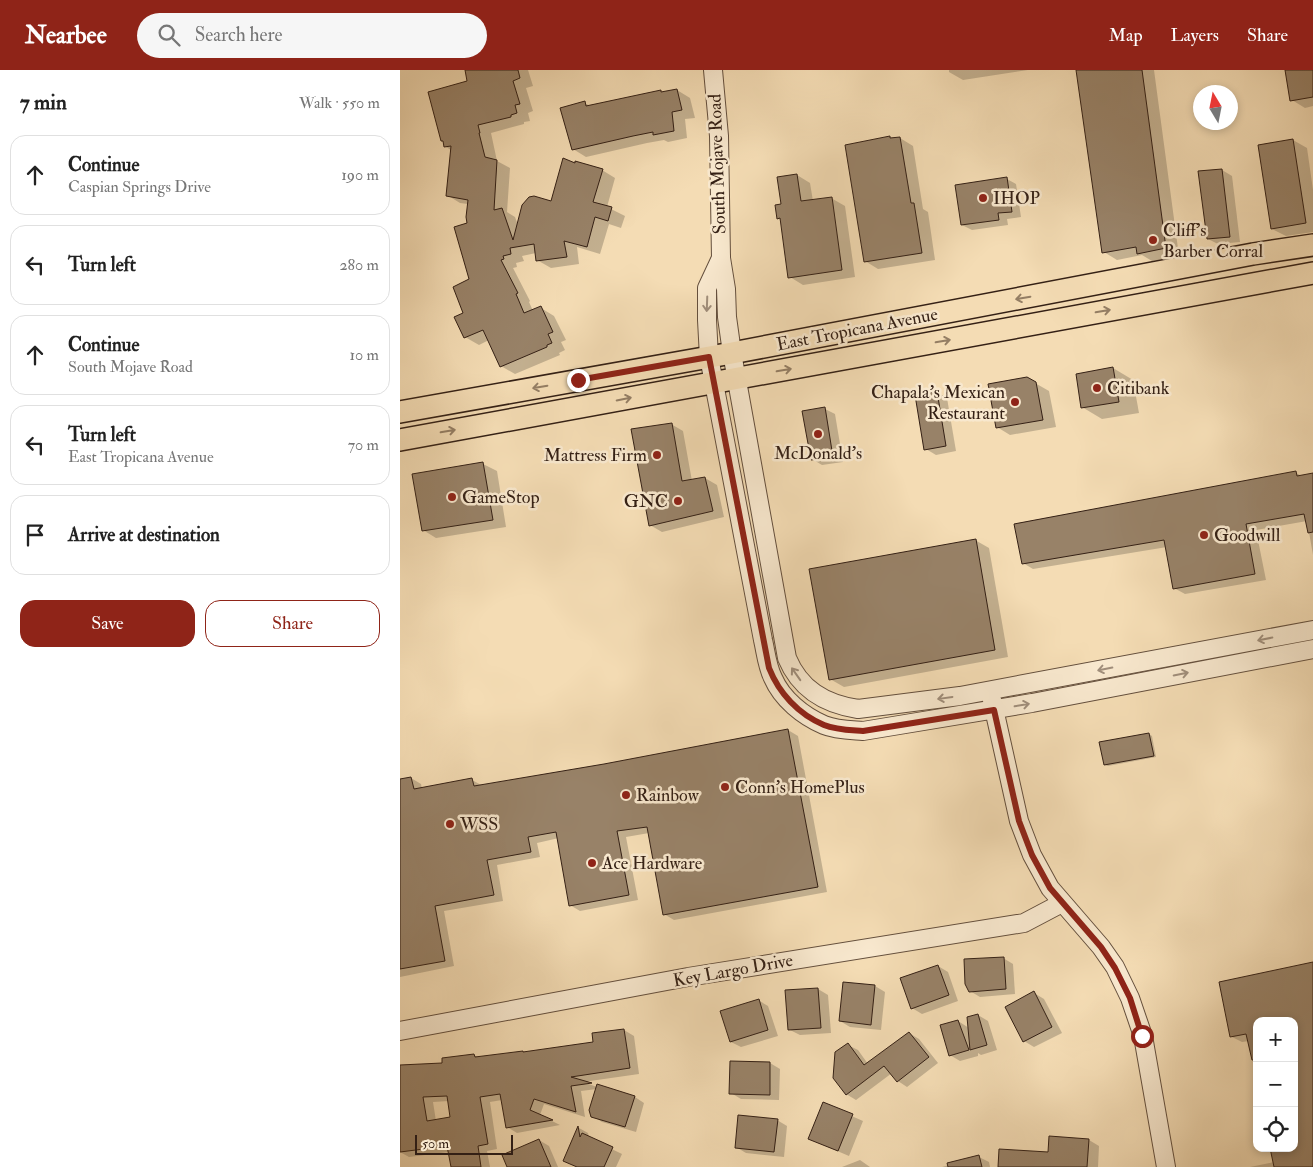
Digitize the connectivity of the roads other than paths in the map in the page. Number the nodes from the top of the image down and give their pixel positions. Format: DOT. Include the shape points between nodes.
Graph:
graph roads {
  1 [pos="712,70"];
  2 [pos="1313,245"];
  3 [pos="721,258"];
  4 [pos="1313,273"];
  5 [pos="1094,285"];
  6 [pos="973,335"];
  7 [pos="732,353"];
  8 [pos="709,357"];
  9 [pos="736,378"];
  10 [pos="714,382"];
  11 [pos="439,405"];
  12 [pos="400,412"];
  13 [pos="400,421"];
  14 [pos="400,440"];
  15 [pos="1313,630"];
  16 [pos="1313,649"];
  17 [pos="990,690"];
  18 [pos="994,710"];
  19 [pos="1062,903"];
  20 [pos="400,1031"];
  21 [pos="1166,1167"];
  1 -- 3 [label="street, South Mojave Road" via="719,136"];
  2 -- 5 [label="main road, East Tropicana Avenue"];
  3 -- 7 [label="street, South Mojave Road"];
  3 -- 8 [label="street, South Mojave Road, one-way" via="708,288"];
  6 -- 4 [label="main road, East Tropicana Avenue, one-way"];
  5 -- 6 [label="main road" via="1076,300 984,324"];
  5 -- 7 [label="main road, East Tropicana Avenue, one-way"];
  9 -- 6 [label="main road, East Tropicana Avenue, one-way"];
  7 -- 8 [label="main road, East Tropicana Avenue"];
  7 -- 9 [label="street, South Mojave Road"];
  8 -- 10 [label="street, South Mojave Road"];
  8 -- 11 [label="main road, East Tropicana Avenue, one-way"];
  9 -- 10 [label="main road, East Tropicana Avenue"];
  17 -- 9 [label="street, South Mojave Road, one-way" via="858,709 825,699 807,688 793,672 778,614"];
  14 -- 10 [label="main road, East Tropicana Avenue, one-way"];
  10 -- 18 [label="street, South Mojave Road" via="769,668 791,704 825,726 863,731"];
  11 -- 12 [label="main road, East Tropicana Avenue"];
  11 -- 13 [label="main road"];
  15 -- 17 [label="street, South Mojave Road, one-way"];
  18 -- 16 [label="street, South Mojave Road, one-way"];
  17 -- 18 [label="street"];
  18 -- 19 [label="street" via="1019,821 1032,855"];
  19 -- 20 [label="street, Key Largo Drive" via="1024,923 688,976"];
  19 -- 21 [label="street" via="1101,947 1130,998 1142,1036"];
}
